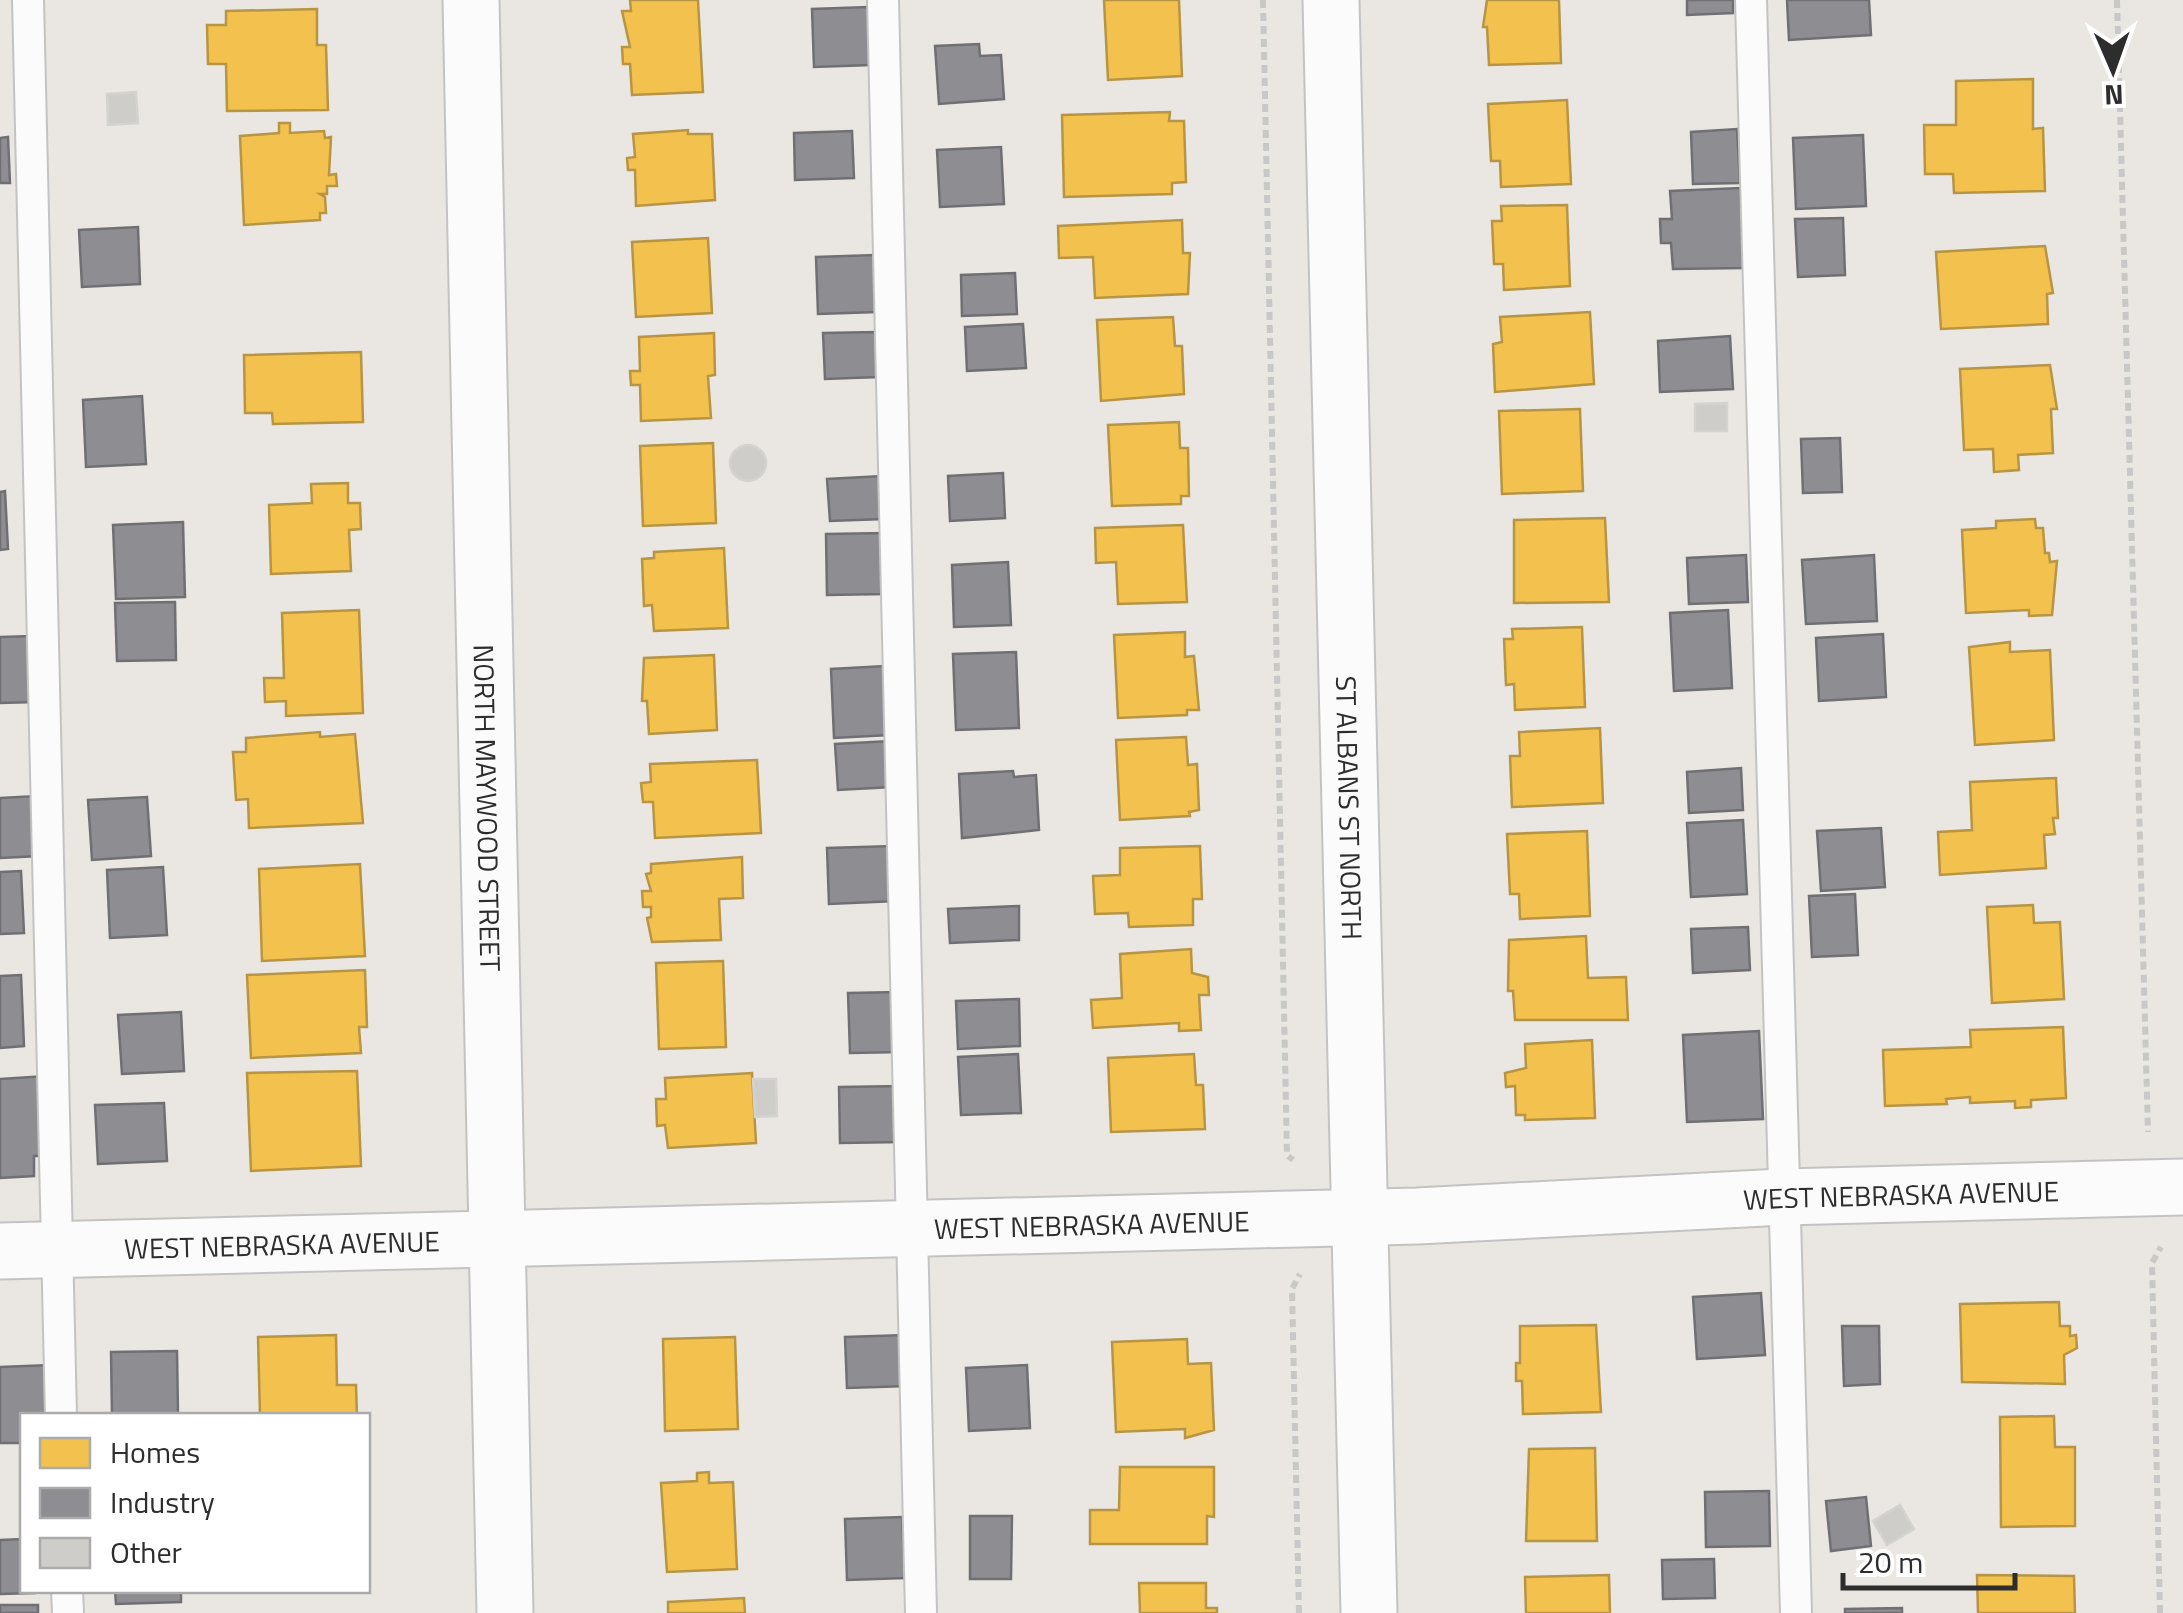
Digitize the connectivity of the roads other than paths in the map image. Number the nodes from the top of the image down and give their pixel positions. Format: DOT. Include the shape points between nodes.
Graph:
graph roads {
  1 [pos="28,0"];
  2 [pos="471,0"];
  3 [pos="883,0"];
  4 [pos="1332,0"];
  5 [pos="1751,0"];
  6 [pos="2183,1187"];
  7 [pos="1783,1198"];
  8 [pos="1359,1216"];
  9 [pos="912,1228"];
  10 [pos="500,1238"];
  11 [pos="56,1249"];
  12 [pos="0,1250"];
  13 [pos="62,1413"];
  14 [pos="505,1613"];
  15 [pos="921,1613"];
  16 [pos="1369,1613"];
  17 [pos="1796,1613"];
  1 -- 11 [label="lane"];
  2 -- 10 [label="street, NORTH MAYWOOD STREET"];
  3 -- 9 [label="lane"];
  4 -- 8 [label="street, ST ALBANS ST NORTH"];
  5 -- 7 [label="lane"];
  6 -- 7 [label="street, WEST NEBRASKA AVENUE"];
  7 -- 8 [label="street, WEST NEBRASKA AVENUE"];
  7 -- 17 [label="lane"];
  8 -- 9 [label="street, WEST NEBRASKA AVENUE"];
  8 -- 16 [label="street, ST ALBANS ST NORTH"];
  9 -- 10 [label="street, WEST NEBRASKA AVENUE"];
  9 -- 15 [label="lane"];
  10 -- 11 [label="street, WEST NEBRASKA AVENUE"];
  10 -- 14 [label="street, NORTH MAYWOOD STREET"];
  11 -- 12 [label="street, WEST NEBRASKA AVENUE"];
  11 -- 13 [label="lane"];
}
